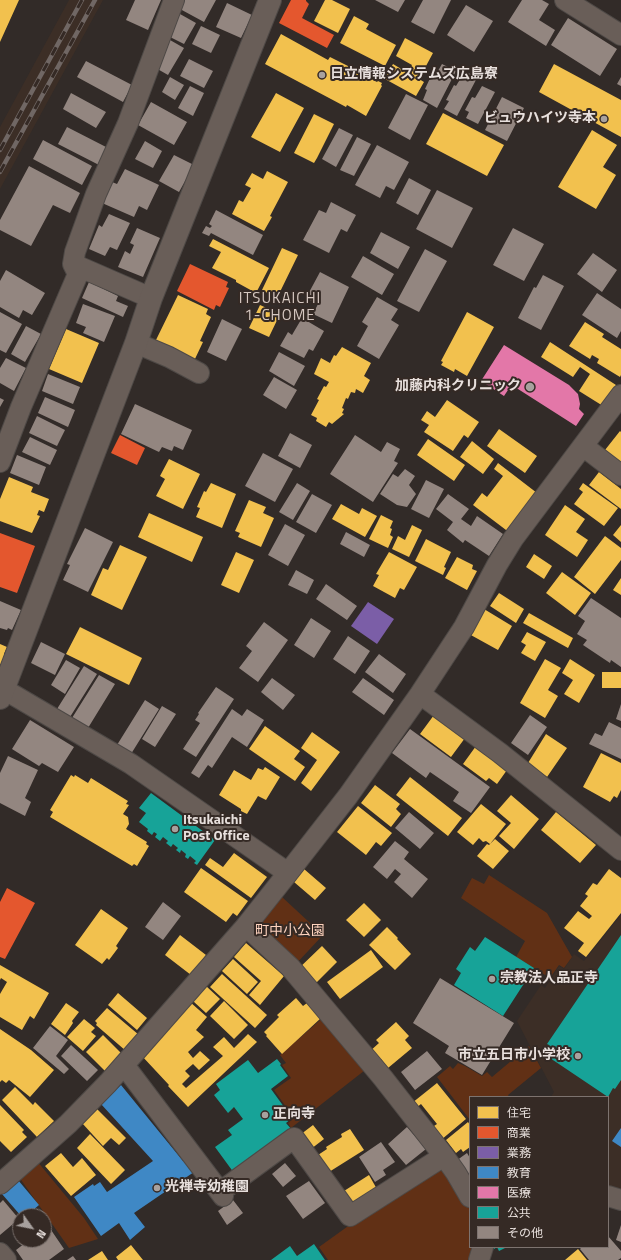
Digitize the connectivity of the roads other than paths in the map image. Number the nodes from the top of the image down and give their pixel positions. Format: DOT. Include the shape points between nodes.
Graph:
graph roads {
  1 [pos="174,0"];
  2 [pos="270,0"];
  3 [pos="565,0"];
  4 [pos="621,35"];
  5 [pos="73,264"];
  6 [pos="151,298"];
  7 [pos="136,343"];
  8 [pos="200,373"];
  9 [pos="621,395"];
  10 [pos="583,446"];
  11 [pos="0,462"];
  12 [pos="621,475"];
  13 [pos="1,691"];
  14 [pos="420,694"];
  15 [pos="621,850"];
  16 [pos="288,873"];
  17 [pos="246,926"];
  18 [pos="124,1065"];
  19 [pos="444,1156"];
  20 [pos="0,1184"];
  21 [pos="469,1195"];
  22 [pos="609,1196"];
  23 [pos="621,1200"];
  24 [pos="483,1248"];
  25 [pos="0,1253"];
  26 [pos="6,1260"];
  27 [pos="479,1260"];
  1 -- 5 [label="street" via="128,123 96,194"];
  2 -- 6 [label="street"];
  3 -- 4 [label="street"];
  5 -- 6 [label="street"];
  5 -- 11 [label="street" via="78,274"];
  6 -- 7 [label="street"];
  7 -- 8 [label="street"];
  7 -- 13 [label="street"];
  9 -- 10 [label="street"];
  10 -- 12 [label="street"];
  10 -- 14 [label="street" via="513,539 464,627"];
  13 -- 16 [label="street" via="131,764"];
  14 -- 15 [label="street" via="500,753"];
  14 -- 16 [label="street" via="348,796"];
  16 -- 17 [label="street"];
  17 -- 18 [label="street"];
  17 -- 19 [label="street" via="290,967"];
  18 -- 19 [label="street" via="222,1194 294,1138 350,1216"];
  18 -- 20 [label="street" via="68,1124"];
  19 -- 21 [label="street"];
  22 -- 23 [label="street"];
  24 -- 27 [label="street"];
  25 -- 26 [label="street"];
}
